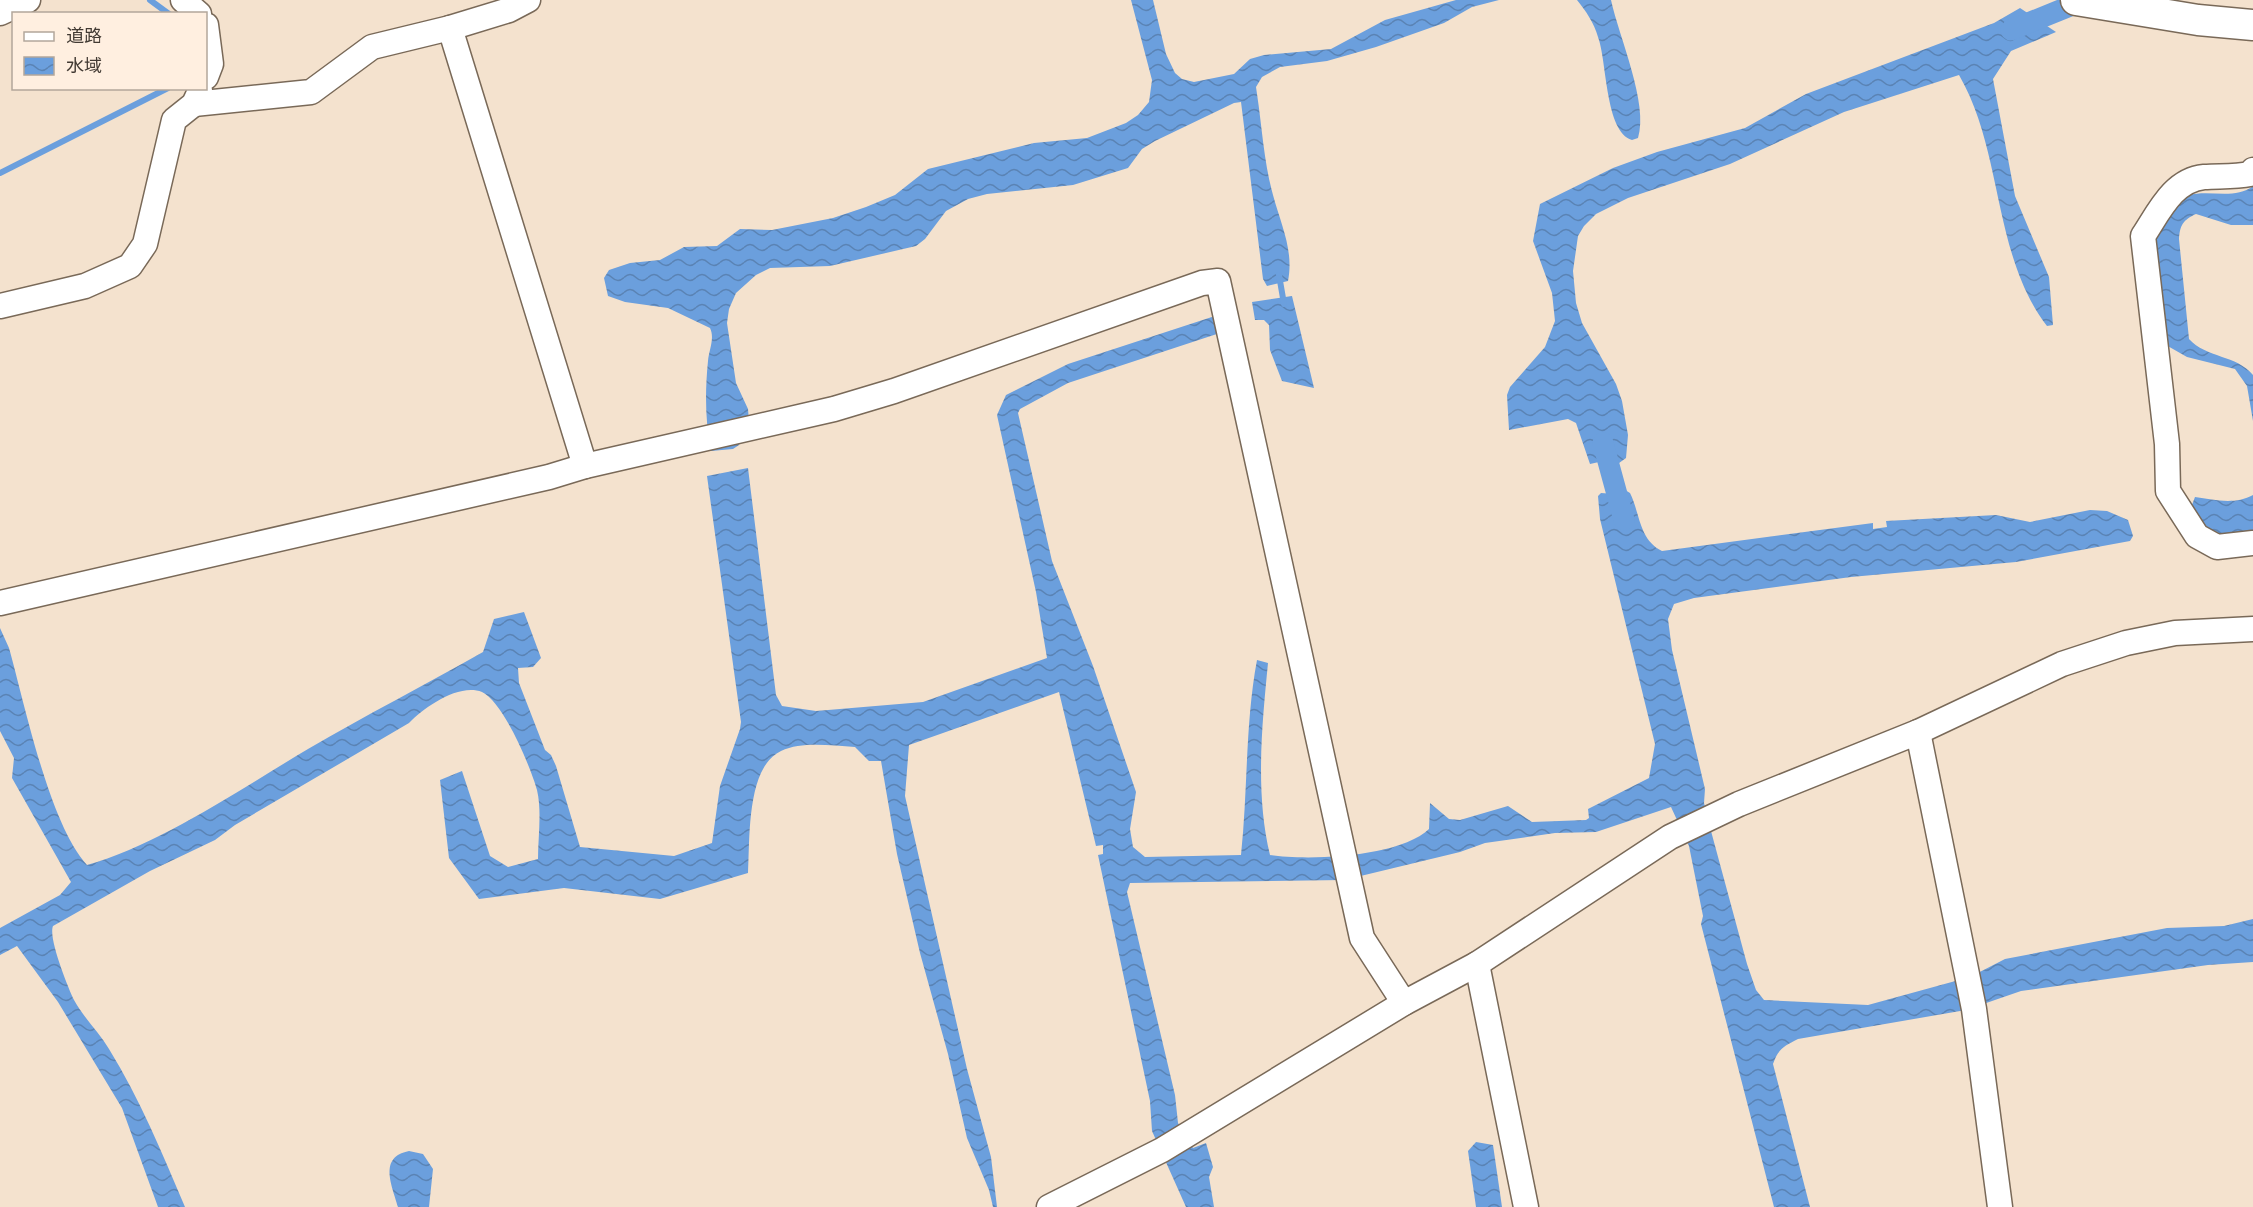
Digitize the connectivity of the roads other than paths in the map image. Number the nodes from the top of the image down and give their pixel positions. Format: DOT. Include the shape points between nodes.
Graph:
graph roads {
  1 [pos="28,0"];
  2 [pos="183,0"];
  3 [pos="528,0"];
  4 [pos="2076,0"];
  5 [pos="197,12"];
  6 [pos="0,13"];
  7 [pos="2253,25"];
  8 [pos="450,28"];
  9 [pos="207,34"];
  10 [pos="207,74"];
  11 [pos="197,96"];
  12 [pos="2253,170"];
  13 [pos="0,306"];
  14 [pos="585,466"];
  15 [pos="2253,543"];
  16 [pos="0,603"];
  17 [pos="2253,629"];
  18 [pos="1917,732"];
  19 [pos="1476,964"];
  20 [pos="1404,1003"];
  21 [pos="1061,1204"];
  22 [pos="1526,1207"];
  23 [pos="2000,1207"];
  1 -- 6 [label="street"];
  2 -- 5 [label="street"];
  3 -- 8 [label="street"];
  4 -- 7 [label="main road"];
  8 -- 11 [label="street" via="372,47 311,92"];
  8 -- 14 [label="street"];
  9 -- 10 [label="street" via="211,64"];
  11 -- 13 [label="street" via="174,120 146,244 130,266 85,286"];
  12 -- 15 [label="street" via="2237,177 2202,177 2177,186 2142,236 2167,444 2168,491 2197,536 2217,547"];
  14 -- 16 [label="street"];
  14 -- 20 [label="street" via="844,406 927,381 1169,294 1218,281 1362,938"];
  17 -- 18 [label="street" via="2175,633 2126,643 2062,664"];
  18 -- 19 [label="street" via="1739,804 1670,837"];
  18 -- 23 [label="street" via="1974,1009"];
  19 -- 20 [label="street"];
  19 -- 22 [label="street"];
  20 -- 21 [label="street" via="1213,1121"];
}
